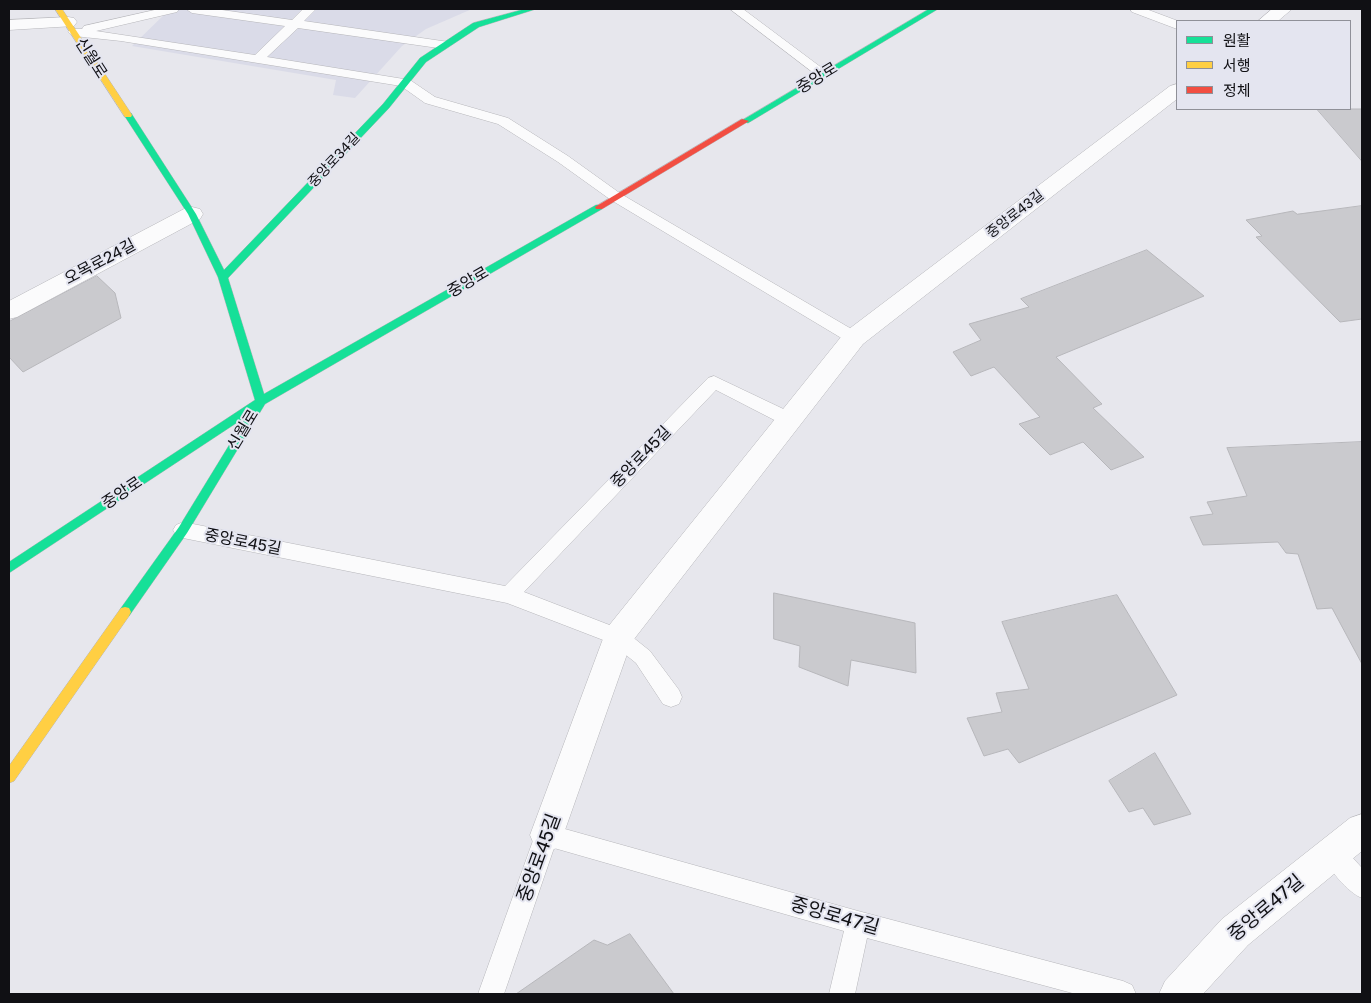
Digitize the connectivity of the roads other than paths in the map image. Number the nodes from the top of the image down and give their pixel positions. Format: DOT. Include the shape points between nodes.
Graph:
graph roads {
  1 [pos="173,9"];
  2 [pos="193,9"];
  3 [pos="310,9"];
  4 [pos="532,9"];
  5 [pos="736,9"];
  6 [pos="934,9"];
  7 [pos="1136,9"];
  8 [pos="1283,9"];
  9 [pos="1268,20"];
  10 [pos="67,21"];
  11 [pos="294,24"];
  12 [pos="9,25"];
  13 [pos="1176,25"];
  14 [pos="446,45"];
  15 [pos="258,59"];
  16 [pos="824,74"];
  17 [pos="405,83"];
  18 [pos="1176,91"];
  19 [pos="616,197"];
  20 [pos="192,214"];
  21 [pos="223,277"];
  22 [pos="9,311"];
  23 [pos="854,338"];
  24 [pos="261,400"];
  25 [pos="790,420"];
  26 [pos="183,530"];
  27 [pos="9,568"];
  28 [pos="509,594"];
  29 [pos="618,637"];
  30 [pos="671,697"];
  31 [pos="9,777"];
  32 [pos="1362,830"];
  33 [pos="547,835"];
  34 [pos="1333,854"];
  35 [pos="1362,886"];
  36 [pos="858,923"];
  37 [pos="491,994"];
  38 [pos="842,994"];
  39 [pos="1123,994"];
  40 [pos="1178,994"];
  1 -- 10 [label="lane"];
  2 -- 11 [label="lane"];
  3 -- 11 [label="lane"];
  4 -- 14 [label="main road, 중앙로34길" via="476,25"];
  5 -- 16 [label="lane"];
  6 -- 16 [label="main road, 중앙로"];
  7 -- 13 [label="lane"];
  8 -- 9 [label="street"];
  10 -- 12 [label="street"];
  10 -- 15 [label="lane" via="121,37"];
  10 -- 20 [label="main road, 신월로"];
  11 -- 14 [label="lane"];
  11 -- 15 [label="lane"];
  14 -- 17 [label="main road, 중앙로34길" via="423,60"];
  15 -- 17 [label="lane"];
  16 -- 19 [label="main road, 중앙로"];
  17 -- 19 [label="lane" via="430,100 503,121"];
  17 -- 21 [label="main road, 중앙로34길"];
  18 -- 23 [label="street, 중앙로43길"];
  19 -- 23 [label="lane"];
  19 -- 24 [label="main road, 중앙로"];
  20 -- 21 [label="main road, 신월로"];
  20 -- 22 [label="street, 오목로24길"];
  21 -- 24 [label="main road, 신월로"];
  23 -- 25 [label="street, 중앙로45길"];
  24 -- 26 [label="main road, 신월로"];
  24 -- 27 [label="main road, 중앙로"];
  25 -- 28 [label="lane, 중앙로45길" via="714,382"];
  25 -- 29 [label="street, 중앙로45길"];
  26 -- 28 [label="lane, 중앙로45길"];
  26 -- 31 [label="main road, 신월로"];
  28 -- 29 [label="lane, 중앙로45길"];
  29 -- 30 [label="lane, 중앙로45길" via="642,657"];
  29 -- 33 [label="street, 중앙로45길"];
  32 -- 34 [label="street, 중앙로47길"];
  33 -- 36 [label="lane, 중앙로47길"];
  33 -- 37 [label="lane, 중앙로45길"];
  34 -- 35 [label="lane"];
  34 -- 40 [label="street, 중앙로47길" via="1235,932"];
  36 -- 38 [label="lane"];
  36 -- 39 [label="lane, 중앙로47길"];
}
